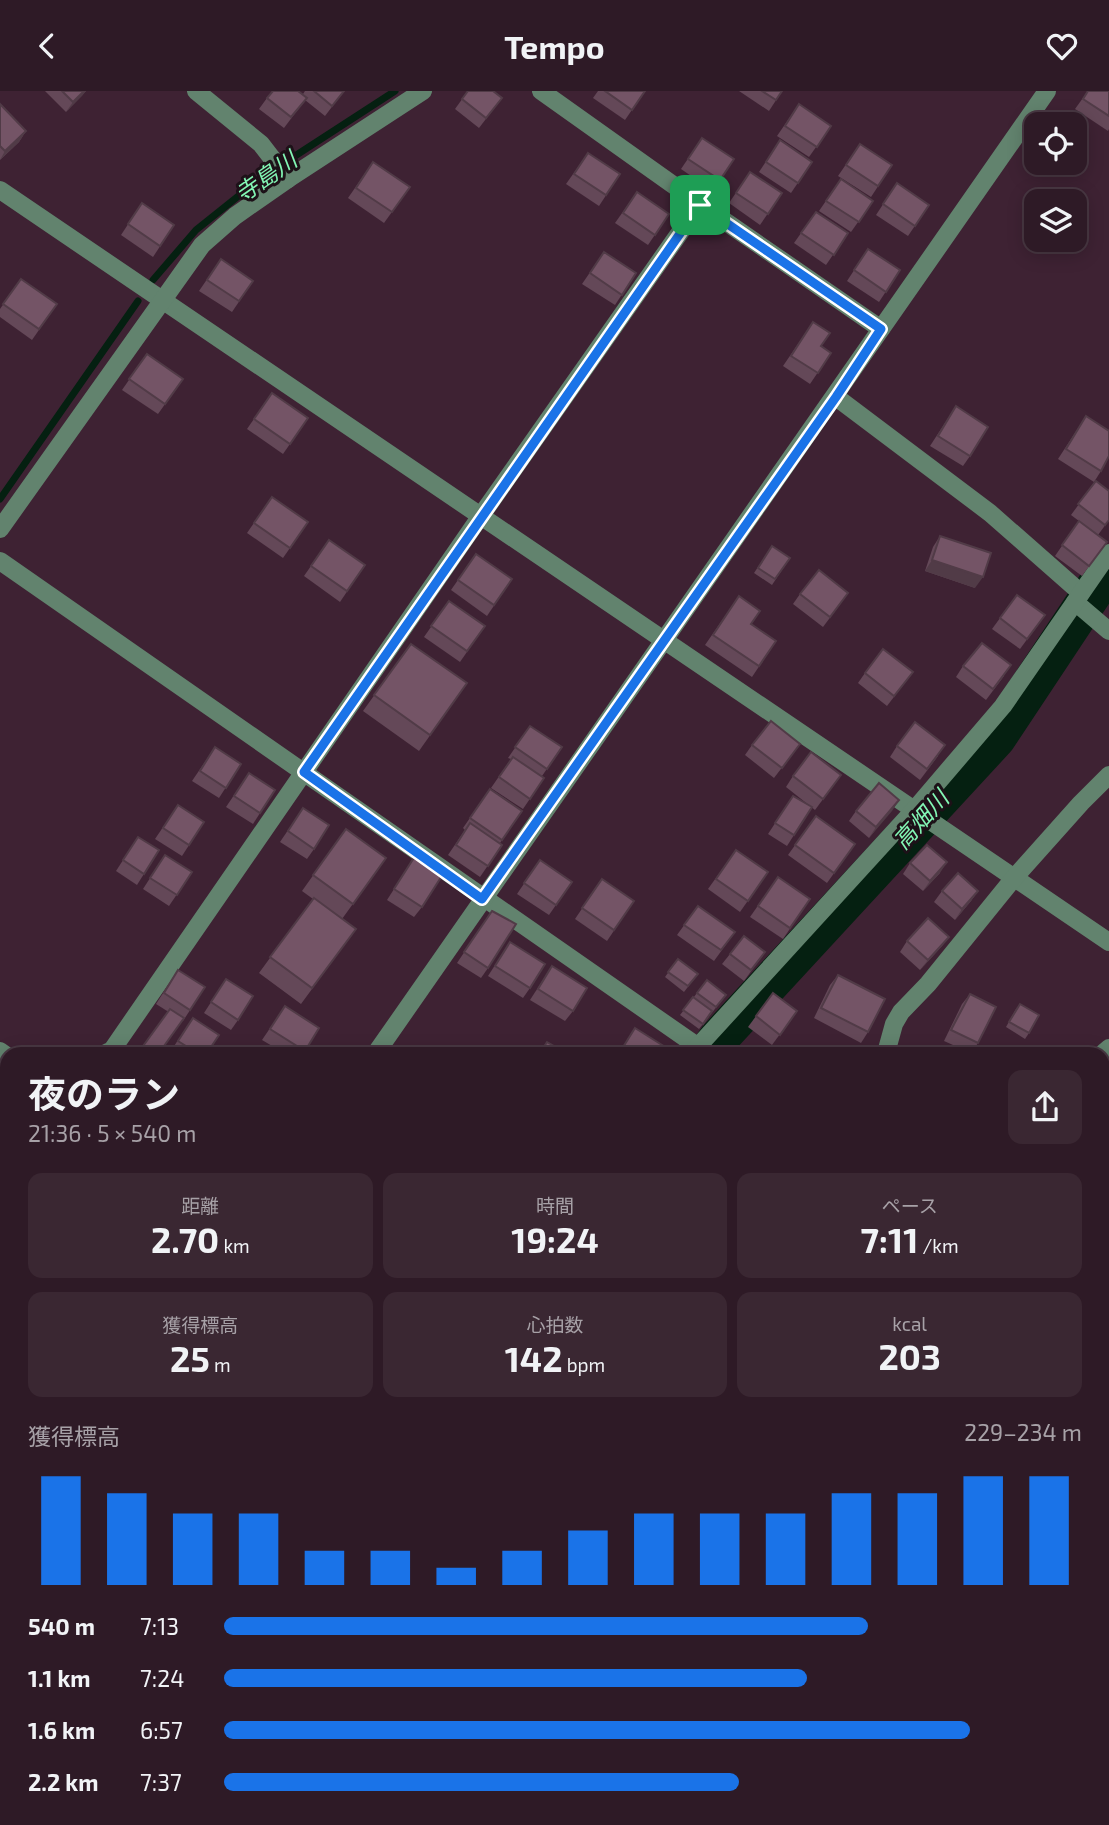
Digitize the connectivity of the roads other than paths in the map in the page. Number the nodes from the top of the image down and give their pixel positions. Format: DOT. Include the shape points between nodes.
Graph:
graph roads {
  1 [pos="196,91"];
  2 [pos="423,91"];
  3 [pos="541,91"];
  4 [pos="1047,91"];
  5 [pos="282,171"];
  6 [pos="0,190"];
  7 [pos="700,205"];
  8 [pos="160,301"];
  9 [pos="881,329"];
  10 [pos="836,397"];
  11 [pos="480,517"];
  12 [pos="0,529"];
  13 [pos="1109,553"];
  14 [pos="0,561"];
  15 [pos="1080,603"];
  16 [pos="1109,631"];
  17 [pos="664,640"];
  18 [pos="304,772"];
  19 [pos="1109,775"];
  20 [pos="915,809"];
  21 [pos="1014,878"];
  22 [pos="482,899"];
  23 [pos="1109,942"];
  24 [pos="114,1047"];
  25 [pos="380,1047"];
  26 [pos="694,1047"];
  27 [pos="704,1047"];
  28 [pos="888,1047"];
  1 -- 5 [label="street" via="261,144"];
  2 -- 5 [label="street"];
  3 -- 7 [label="street"];
  4 -- 9 [label="street"];
  5 -- 8 [label="street" via="202,245"];
  6 -- 8 [label="street"];
  7 -- 9 [label="street"];
  7 -- 11 [label="street"];
  8 -- 11 [label="street"];
  8 -- 12 [label="street"];
  9 -- 10 [label="street"];
  10 -- 15 [label="street" via="990,513"];
  10 -- 17 [label="street"];
  11 -- 17 [label="street"];
  11 -- 18 [label="street"];
  13 -- 15 [label="street"];
  14 -- 18 [label="street"];
  15 -- 16 [label="street"];
  15 -- 20 [label="street" via="1003,706"];
  17 -- 20 [label="street"];
  17 -- 22 [label="street"];
  18 -- 22 [label="street"];
  18 -- 24 [label="street"];
  19 -- 21 [label="street"];
  20 -- 21 [label="street"];
  20 -- 27 [label="street"];
  21 -- 23 [label="street"];
  21 -- 28 [label="street" via="901,1012"];
  22 -- 25 [label="street"];
  22 -- 26 [label="street"];
}
